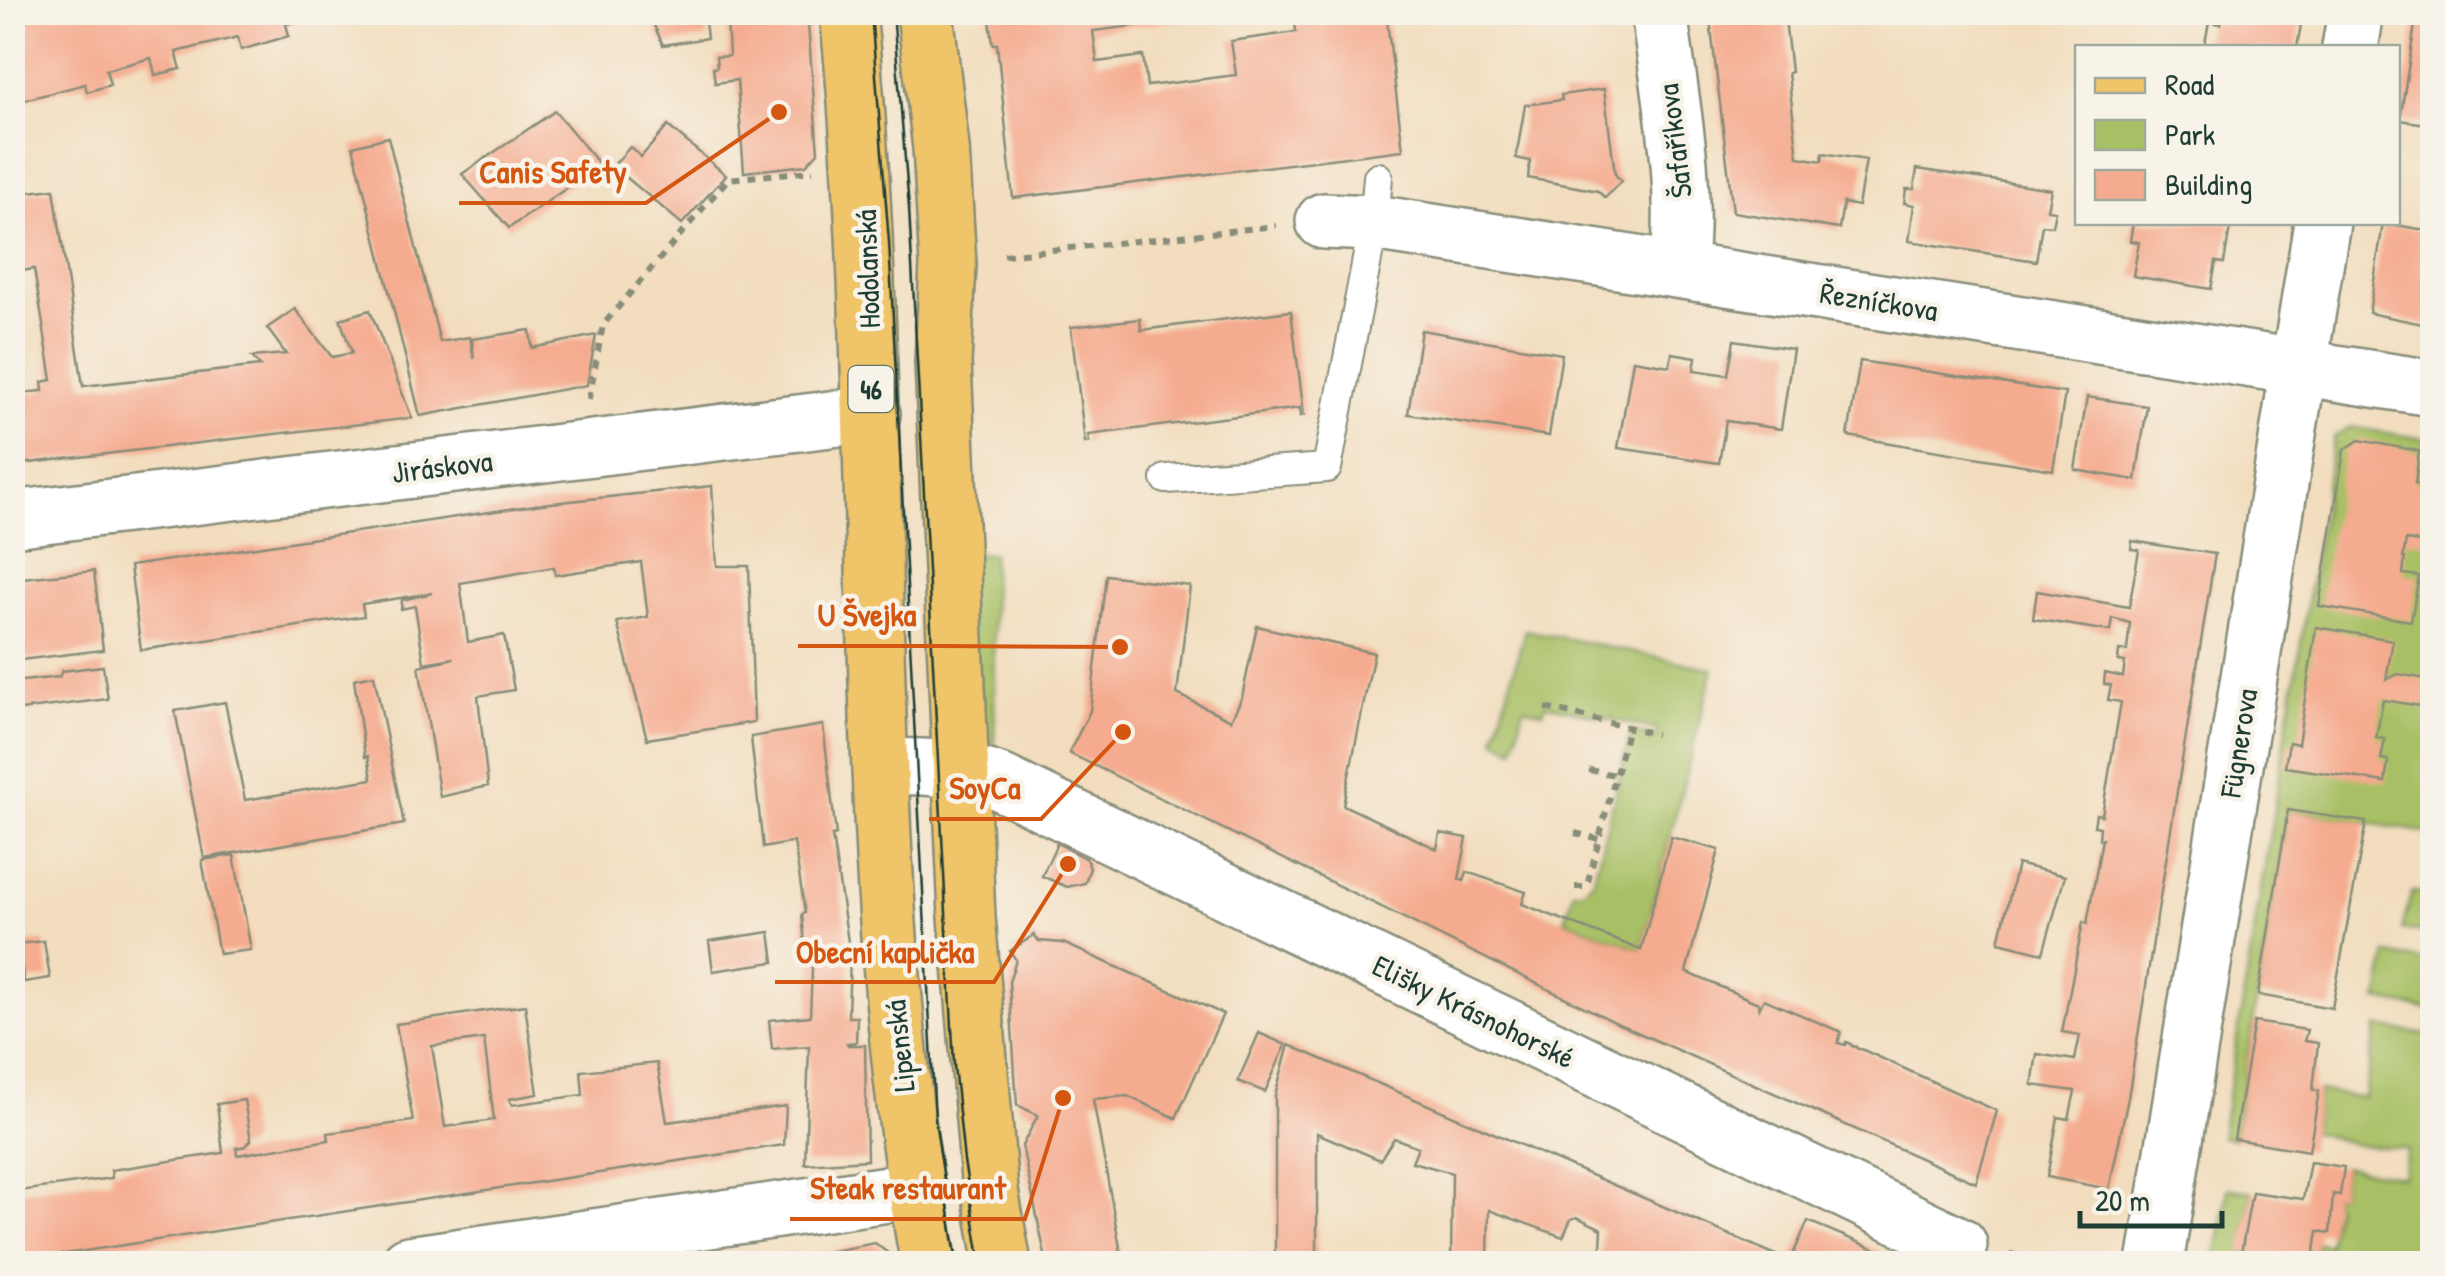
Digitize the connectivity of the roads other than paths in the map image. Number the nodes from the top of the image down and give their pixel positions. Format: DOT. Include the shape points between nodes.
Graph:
graph roads {
  1 [pos="848,12"];
  2 [pos="925,12"];
  3 [pos="1659,12"];
  4 [pos="2356,12"];
  5 [pos="2350,45"];
  6 [pos="1359,207"];
  7 [pos="2322,225"];
  8 [pos="1678,269"];
  9 [pos="2299,367"];
  10 [pos="2432,388"];
  11 [pos="872,414"];
  12 [pos="1166,479"];
  13 [pos="12,519"];
  14 [pos="880,767"];
  15 [pos="962,770"];
  16 [pos="916,1190"];
  17 [pos="1959,1245"];
  18 [pos="410,1264"];
  19 [pos="929,1264"];
  20 [pos="1003,1264"];
  21 [pos="2154,1264"];
  1 -- 11 [label="main road, Hodolanská / 46"];
  2 -- 15 [label="main road" via="948,265 943,362"];
  3 -- 8 [label="street, Šafaříkova" via="1682,198"];
  4 -- 5 [label="street"];
  6 -- 8 [label="street, Řezníčkova"];
  6 -- 12 [label="lane" via="1327,468"];
  7 -- 9 [label="street, Fügnerova"];
  8 -- 9 [label="street, Řezníčkova"];
  9 -- 10 [label="street, Řezníčkova"];
  9 -- 21 [label="street, Fügnerova"];
  11 -- 13 [label="street, Jiráskova"];
  11 -- 14 [label="main road, Hodolanská / 46"];
  14 -- 15 [label="street, Elišky Krásnohorské"];
  14 -- 16 [label="main road, Lipenská / 46" via="888,936"];
  15 -- 17 [label="street, Elišky Krásnohorské" via="1002,783"];
  15 -- 20 [label="main road" via="978,1067"];
  16 -- 18 [label="street"];
  16 -- 19 [label="main road, Lipenská / 46"];
}
